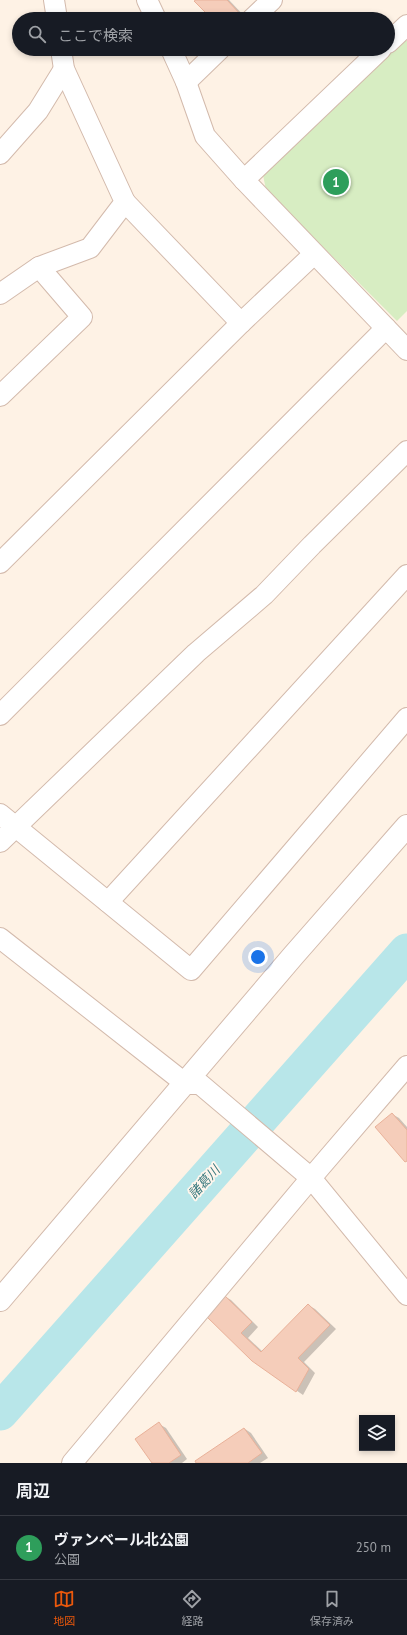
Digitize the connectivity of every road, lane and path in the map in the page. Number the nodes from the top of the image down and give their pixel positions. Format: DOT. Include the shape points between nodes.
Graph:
graph roads {
  1 [pos="54,0"];
  2 [pos="147,0"];
  3 [pos="272,0"];
  4 [pos="56,12"];
  5 [pos="153,12"];
  6 [pos="259,12"];
  7 [pos="407,25"];
  8 [pos="395,36"];
  9 [pos="62,56"];
  10 [pos="173,56"];
  11 [pos="213,56"];
  12 [pos="375,56"];
  13 [pos="64,69"];
  14 [pos="186,82"];
  15 [pos="0,154"];
  16 [pos="244,180"];
  17 [pos="125,202"];
  18 [pos="314,254"];
  19 [pos="39,267"];
  20 [pos="0,294"];
  21 [pos="241,323"];
  22 [pos="386,328"];
  23 [pos="407,350"];
  24 [pos="0,396"];
  25 [pos="407,451"];
  26 [pos="0,563"];
  27 [pos="407,575"];
  28 [pos="0,715"];
  29 [pos="407,718"];
  30 [pos="0,814"];
  31 [pos="407,826"];
  32 [pos="15,827"];
  33 [pos="0,842"];
  34 [pos="108,902"];
  35 [pos="0,938"];
  36 [pos="407,1066"];
  37 [pos="193,1084"];
  38 [pos="311,1178"];
  39 [pos="407,1295"];
  40 [pos="0,1300"];
  41 [pos="72,1463"];
  1 -- 4 [label="street"];
  2 -- 5 [label="street"];
  3 -- 6 [label="street"];
  7 -- 8 [label="street"];
  9 -- 13 [label="street"];
  10 -- 14 [label="street"];
  11 -- 14 [label="street"];
  12 -- 16 [label="street"];
  13 -- 15 [label="street" via="38,111"];
  13 -- 17 [label="street"];
  14 -- 16 [label="street" via="205,136"];
  16 -- 18 [label="street"];
  17 -- 19 [label="street" via="90,248"];
  17 -- 21 [label="street"];
  18 -- 21 [label="street"];
  18 -- 22 [label="street"];
  19 -- 20 [label="street"];
  19 -- 24 [label="street" via="82,317"];
  21 -- 26 [label="street"];
  22 -- 23 [label="street"];
  22 -- 28 [label="street"];
  25 -- 32 [label="street" via="264,595 196,653"];
  27 -- 34 [label="street"];
  29 -- 34 [label="street" via="191,970"];
  30 -- 32 [label="street"];
  31 -- 37 [label="street" via="293,956"];
  32 -- 33 [label="street"];
  32 -- 34 [label="street"];
  35 -- 37 [label="street"];
  36 -- 38 [label="street"];
  37 -- 38 [label="street"];
  37 -- 40 [label="street"];
  38 -- 39 [label="street"];
  38 -- 41 [label="street"];
}
